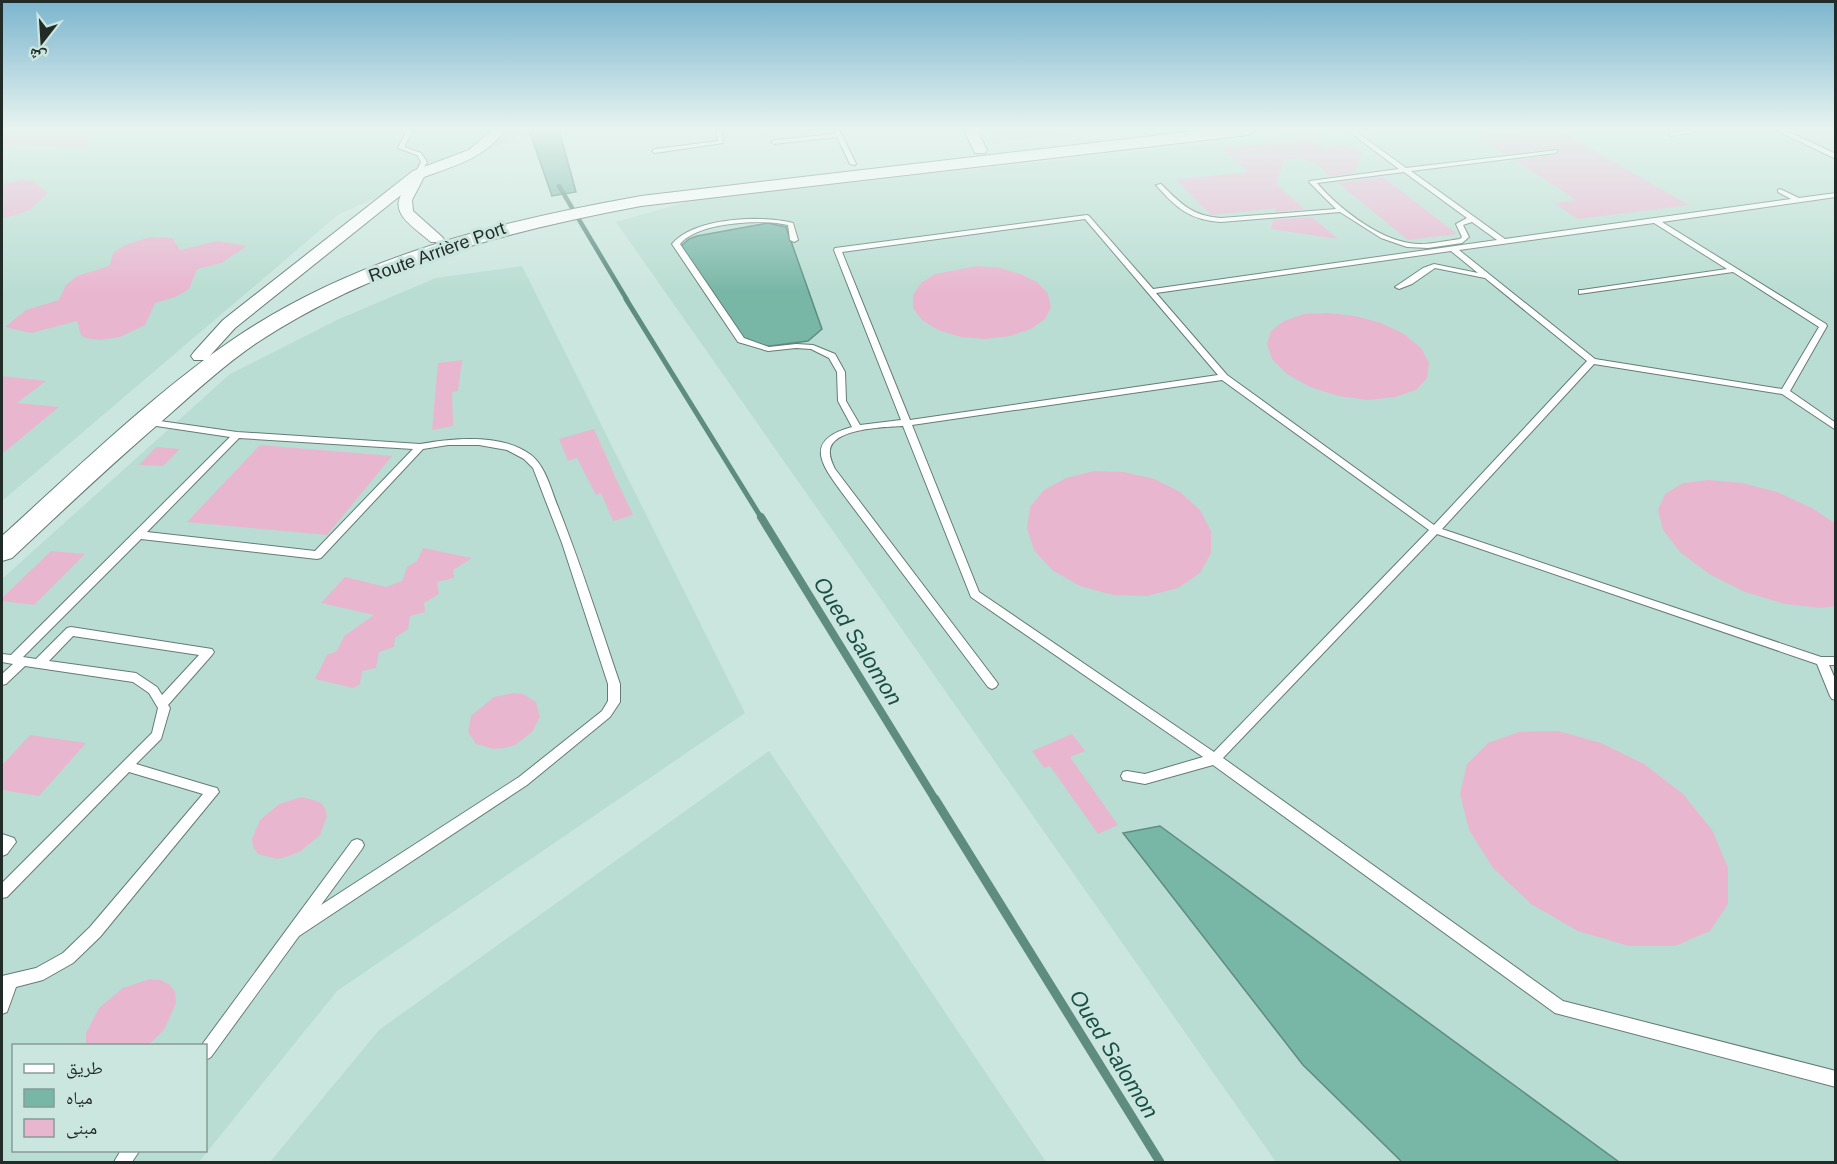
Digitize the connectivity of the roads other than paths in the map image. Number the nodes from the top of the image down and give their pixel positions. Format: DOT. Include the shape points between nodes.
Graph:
graph roads {
  1 [pos="405,184"];
  2 [pos="413,184"];
  3 [pos="688,184"];
  4 [pos="755,184"];
  5 [pos="1314,184"];
  6 [pos="1425,184"];
  7 [pos="1159,185"];
  8 [pos="1780,191"];
  9 [pos="1836,195"];
  10 [pos="1798,201"];
  11 [pos="594,203"];
  12 [pos="1343,210"];
  13 [pos="542,214"];
  14 [pos="1472,219"];
  15 [pos="1656,221"];
  16 [pos="436,239"];
  17 [pos="794,240"];
  18 [pos="1504,242"];
  19 [pos="1453,249"];
  20 [pos="1734,270"];
  21 [pos="1487,277"];
  22 [pos="1663,281"];
  23 [pos="1671,286"];
  24 [pos="1399,287"];
  25 [pos="1153,291"];
  26 [pos="1582,292"];
  27 [pos="1822,326"];
  28 [pos="1836,327"];
  29 [pos="200,356"];
  30 [pos="1592,362"];
  31 [pos="1224,377"];
  32 [pos="1785,392"];
  33 [pos="146,422"];
  34 [pos="905,422"];
  35 [pos="1836,427"];
  36 [pos="858,429"];
  37 [pos="237,435"];
  38 [pos="420,447"];
  39 [pos="2,527"];
  40 [pos="1435,531"];
  41 [pos="139,536"];
  42 [pos="2,551"];
  43 [pos="13,659"];
  44 [pos="1821,661"];
  45 [pos="1836,661"];
  46 [pos="39,663"];
  47 [pos="2,681"];
  48 [pos="992,684"];
  49 [pos="1836,696"];
  50 [pos="162,704"];
  51 [pos="1215,759"];
  52 [pos="126,766"];
  53 [pos="1128,776"];
  54 [pos="2,840"];
  55 [pos="357,845"];
  56 [pos="2,850"];
  57 [pos="2,892"];
  58 [pos="294,931"];
  59 [pos="6,982"];
  60 [pos="2,1007"];
  61 [pos="207,1051"];
  62 [pos="1836,1079"];
  1 -- 29 [label="street" via="229,324"];
  2 -- 16 [label="street" via="405,200 406,212"];
  3 -- 11 [label="street, Route Arrière Port"];
  4 -- 11 [label="street, Route Arrière Port"];
  5 -- 12 [label="lane"];
  6 -- 14 [label="lane"];
  7 -- 12 [label="lane" via="1185,213 1202,218 1221,220"];
  8 -- 10 [label="lane"];
  9 -- 10 [label="lane"];
  10 -- 15 [label="lane"];
  11 -- 13 [label="street, Route Arrière Port"];
  12 -- 14 [label="lane" via="1390,240 1408,246 1462,241 1466,237 1459,224"];
  13 -- 16 [label="street, Route Arrière Port"];
  13 -- 33 [label="street, Route Arrière Port" via="412,258 300,309 218,361"];
  14 -- 18 [label="lane"];
  15 -- 18 [label="lane"];
  15 -- 20 [label="lane"];
  16 -- 29 [label="street, Route Arrière Port" via="284,303"];
  17 -- 36 [label="lane" via="791,224 756,220 694,231 681,236 676,244 741,340 768,348 805,346 832,357 841,372 842,401"];
  18 -- 19 [label="lane"];
  19 -- 21 [label="lane"];
  19 -- 25 [label="lane"];
  20 -- 22 [label="lane"];
  20 -- 27 [label="lane"];
  21 -- 24 [label="lane" via="1434,266"];
  21 -- 30 [label="lane"];
  22 -- 23 [label="lane"];
  22 -- 26 [label="lane"];
  25 -- 31 [label="lane"];
  25 -- 34 [label="lane" via="1087,217 838,250"];
  27 -- 28 [label="lane"];
  27 -- 32 [label="lane"];
  29 -- 39 [label="street, Route Arrière Port"];
  30 -- 32 [label="lane"];
  30 -- 40 [label="lane"];
  31 -- 34 [label="lane"];
  31 -- 40 [label="lane"];
  32 -- 35 [label="lane"];
  33 -- 37 [label="lane"];
  33 -- 42 [label="street, Route Arrière Port"];
  34 -- 36 [label="lane"];
  34 -- 51 [label="lane" via="975,594"];
  36 -- 48 [label="lane" via="828,441 824,448 831,470"];
  37 -- 38 [label="lane"];
  37 -- 41 [label="lane"];
  38 -- 41 [label="lane" via="317,555"];
  38 -- 58 [label="lane" via="448,442 495,443 527,457 537,467 610,673 614,702 606,714 523,781"];
  40 -- 44 [label="lane"];
  40 -- 51 [label="lane"];
  41 -- 43 [label="lane"];
  43 -- 46 [label="lane"];
  43 -- 47 [label="lane"];
  44 -- 45 [label="lane"];
  44 -- 49 [label="lane"];
  46 -- 50 [label="lane" via="136,678 153,690"];
  46 -- 50 [label="lane" via="71,631 208,652"];
  50 -- 52 [label="lane" via="157,735"];
  51 -- 53 [label="lane" via="1145,779"];
  51 -- 62 [label="lane" via="1560,1008"];
  52 -- 57 [label="lane"];
  52 -- 59 [label="lane" via="213,792 68,958 38,975"];
  54 -- 56 [label="lane" via="9,842"];
  55 -- 58 [label="lane"];
  58 -- 61 [label="lane"];
  59 -- 60 [label="lane"];
}
